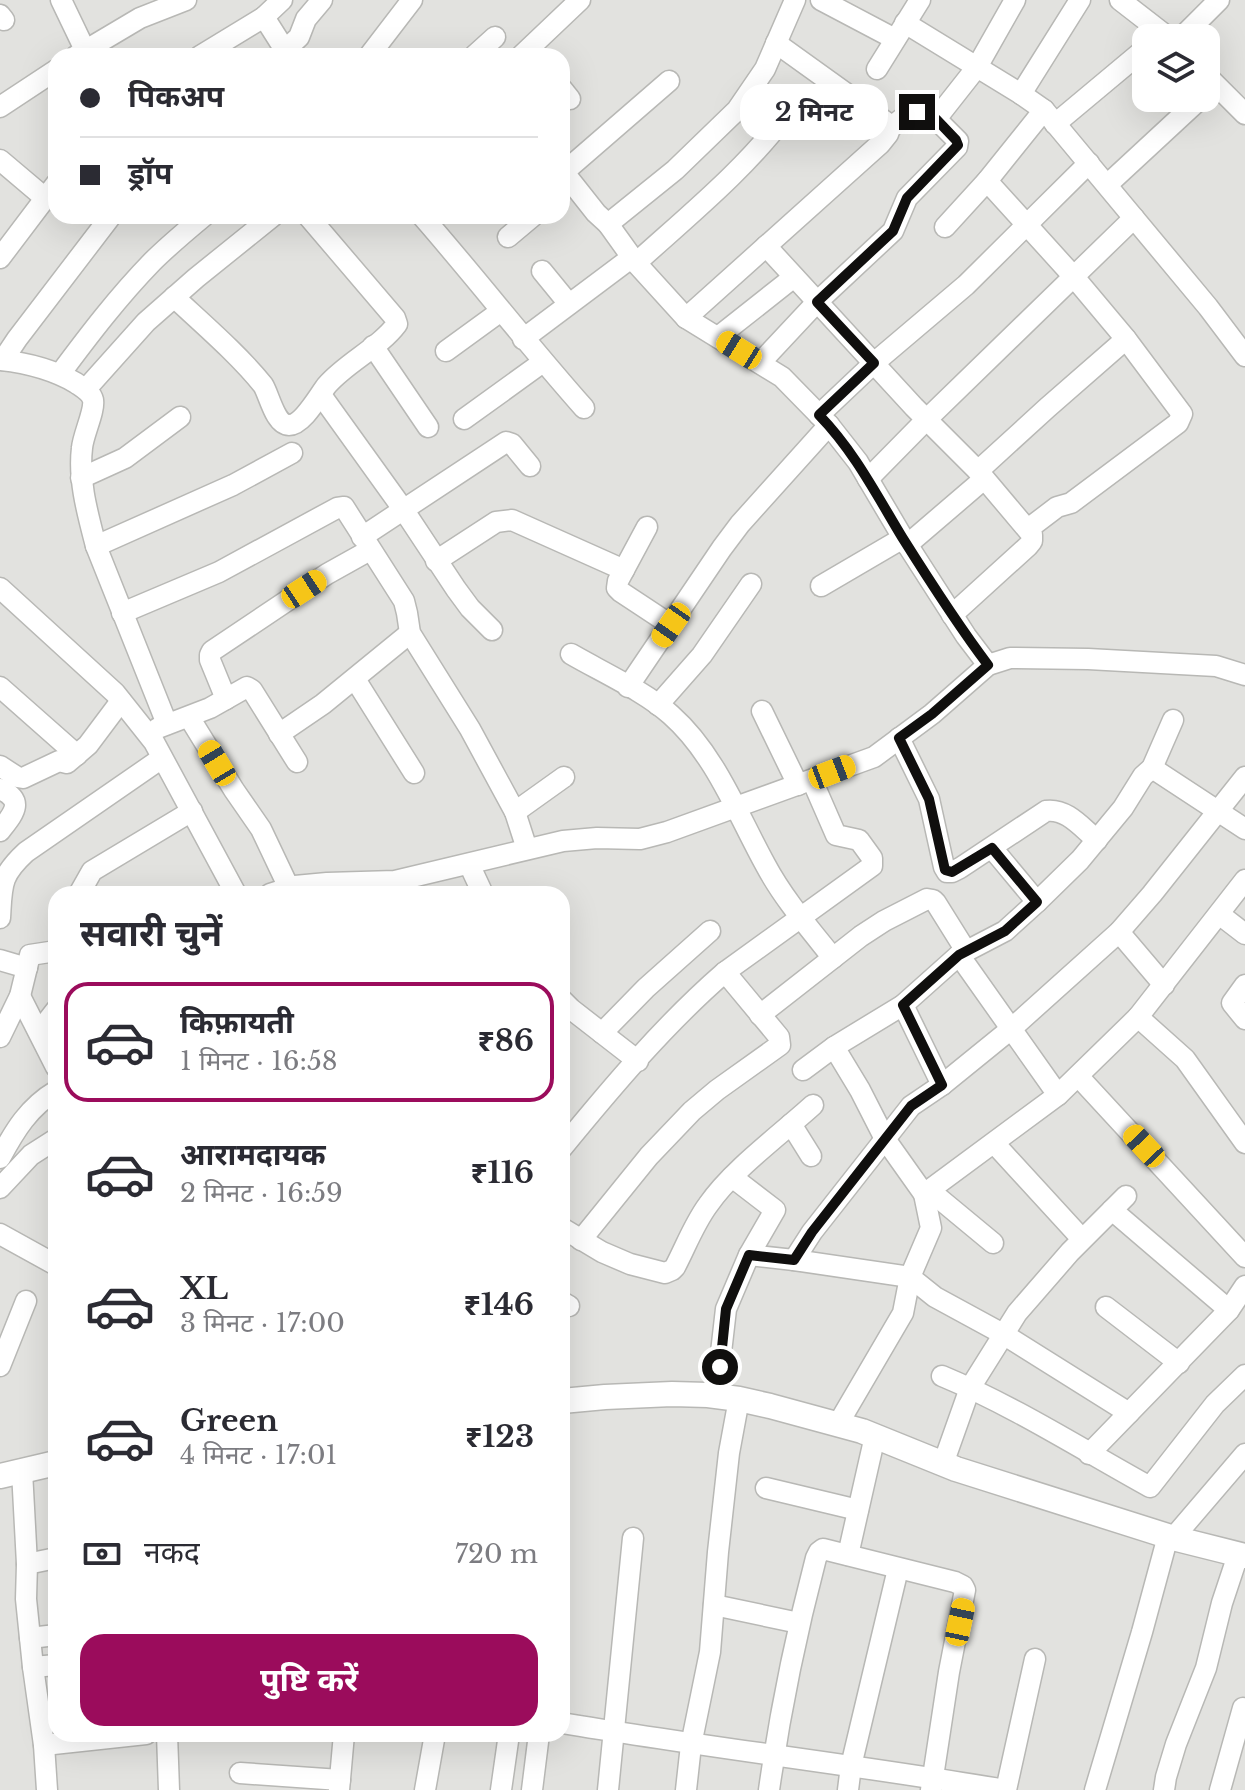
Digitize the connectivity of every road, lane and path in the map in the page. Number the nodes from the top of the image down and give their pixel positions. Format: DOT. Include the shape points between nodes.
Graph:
graph roads {
  1 [pos="61,0"];
  2 [pos="186,0"];
  3 [pos="282,0"];
  4 [pos="322,0"];
  5 [pos="412,0"];
  6 [pos="579,0"];
  7 [pos="795,0"];
  8 [pos="821,0"];
  9 [pos="920,0"];
  10 [pos="1015,0"];
  11 [pos="1080,0"];
  12 [pos="1120,0"];
  13 [pos="1219,0"];
  14 [pos="264,17"];
  15 [pos="1151,24"];
  16 [pos="1186,24"];
  17 [pos="900,31"];
  18 [pos="495,37"];
  19 [pos="776,43"];
  20 [pos="79,48"];
  21 [pos="89,48"];
  22 [pos="213,48"];
  23 [pos="281,48"];
  24 [pos="289,48"];
  25 [pos="375,48"];
  26 [pos="483,48"];
  27 [pos="535,48"];
  28 [pos="1132,58"];
  29 [pos="977,67"];
  30 [pos="877,69"];
  31 [pos="48,75"];
  32 [pos="669,81"];
  33 [pos="1220,93"];
  34 [pos="1021,94"];
  35 [pos="1241,100"];
  36 [pos="0,107"];
  37 [pos="789,111"];
  38 [pos="1182,112"];
  39 [pos="1050,117"];
  40 [pos="936,119"];
  41 [pos="890,128"];
  42 [pos="0,160"];
  43 [pos="1089,163"];
  44 [pos="570,174"];
  45 [pos="987,181"];
  46 [pos="570,184"];
  47 [pos="1107,185"];
  48 [pos="48,189"];
  49 [pos="48,195"];
  50 [pos="1134,218"];
  51 [pos="105,224"];
  52 [pos="195,224"];
  53 [pos="263,224"];
  54 [pos="315,224"];
  55 [pos="429,224"];
  56 [pos="523,224"];
  57 [pos="608,224"];
  58 [pos="1026,224"];
  59 [pos="945,227"];
  60 [pos="508,237"];
  61 [pos="766,246"];
  62 [pos="0,258"];
  63 [pos="634,260"];
  64 [pos="542,271"];
  65 [pos="794,277"];
  66 [pos="1074,277"];
  67 [pos="174,297"];
  68 [pos="817,302"];
  69 [pos="569,304"];
  70 [pos="501,311"];
  71 [pos="686,318"];
  72 [pos="718,337"];
  73 [pos="523,339"];
  74 [pos="1126,339"];
  75 [pos="373,346"];
  76 [pos="446,351"];
  77 [pos="1245,356"];
  78 [pos="2,360"];
  79 [pos="543,362"];
  80 [pos="760,363"];
  81 [pos="874,363"];
  82 [pos="60,374"];
  83 [pos="86,389"];
  84 [pos="321,395"];
  85 [pos="584,408"];
  86 [pos="180,417"];
  87 [pos="464,419"];
  88 [pos="824,420"];
  89 [pos="926,420"];
  90 [pos="428,427"];
  91 [pos="292,453"];
  92 [pos="530,466"];
  93 [pos="981,475"];
  94 [pos="81,478"];
  95 [pos="868,479"];
  96 [pos="403,509"];
  97 [pos="647,527"];
  98 [pos="1028,529"];
  99 [pos="905,542"];
  100 [pos="366,544"];
  101 [pos="96,546"];
  102 [pos="436,561"];
  103 [pos="624,570"];
  104 [pos="751,584"];
  105 [pos="821,586"];
  106 [pos="0,588"];
  107 [pos="122,613"];
  108 [pos="952,615"];
  109 [pos="671,625"];
  110 [pos="492,630"];
  111 [pos="410,633"];
  112 [pos="571,654"];
  113 [pos="988,665"];
  114 [pos="1244,673"];
  115 [pos="355,679"];
  116 [pos="0,687"];
  117 [pos="628,687"];
  118 [pos="226,699"];
  119 [pos="121,701"];
  120 [pos="658,705"];
  121 [pos="762,711"];
  122 [pos="189,717"];
  123 [pos="1173,720"];
  124 [pos="167,724"];
  125 [pos="147,733"];
  126 [pos="279,734"];
  127 [pos="899,738"];
  128 [pos="77,755"];
  129 [pos="162,758"];
  130 [pos="297,762"];
  131 [pos="0,766"];
  132 [pos="1152,768"];
  133 [pos="414,773"];
  134 [pos="564,777"];
  135 [pos="1245,777"];
  136 [pos="805,783"];
  137 [pos="0,789"];
  138 [pos="736,807"];
  139 [pos="1218,810"];
  140 [pos="192,811"];
  141 [pos="515,812"];
  142 [pos="1245,829"];
  143 [pos="0,831"];
  144 [pos="1097,840"];
  145 [pos="992,848"];
  146 [pos="527,849"];
  147 [pos="469,864"];
  148 [pos="4,868"];
  149 [pos="1245,880"];
  150 [pos="84,886"];
  151 [pos="232,886"];
  152 [pos="278,886"];
  153 [pos="355,886"];
  154 [pos="479,886"];
  155 [pos="1037,902"];
  156 [pos="1219,914"];
  157 [pos="800,917"];
  158 [pos="0,918"];
  159 [pos="710,931"];
  160 [pos="1119,932"];
  161 [pos="1245,934"];
  162 [pos="48,952"];
  163 [pos="962,953"];
  164 [pos="833,958"];
  165 [pos="0,960"];
  166 [pos="27,968"];
  167 [pos="725,972"];
  168 [pos="1164,985"];
  169 [pos="1245,985"];
  170 [pos="20,996"];
  171 [pos="903,1005"];
  172 [pos="570,1013"];
  173 [pos="760,1015"];
  174 [pos="1138,1017"];
  175 [pos="1245,1019"];
  176 [pos="48,1020"];
  177 [pos="1011,1029"];
  178 [pos="39,1032"];
  179 [pos="602,1033"];
  180 [pos="0,1037"];
  181 [pos="834,1047"];
  182 [pos="48,1051"];
  183 [pos="638,1061"];
  184 [pos="803,1070"];
  185 [pos="1078,1076"];
  186 [pos="942,1085"];
  187 [pos="1058,1095"];
  188 [pos="48,1096"];
  189 [pos="813,1105"];
  190 [pos="791,1124"];
  191 [pos="570,1139"];
  192 [pos="885,1139"];
  193 [pos="994,1143"];
  194 [pos="1245,1143"];
  195 [pos="48,1144"];
  196 [pos="811,1156"];
  197 [pos="0,1158"];
  198 [pos="732,1177"];
  199 [pos="0,1188"];
  200 [pos="927,1192"];
  201 [pos="570,1233"];
  202 [pos="0,1234"];
  203 [pos="1082,1239"];
  204 [pos="581,1240"];
  205 [pos="993,1243"];
  206 [pos="749,1255"];
  207 [pos="1245,1257"];
  208 [pos="794,1260"];
  209 [pos="48,1261"];
  210 [pos="910,1277"];
  211 [pos="1245,1286"];
  212 [pos="26,1301"];
  213 [pos="1106,1307"];
  214 [pos="1229,1310"];
  215 [pos="1003,1334"];
  216 [pos="1179,1363"];
  217 [pos="0,1366"];
  218 [pos="1245,1375"];
  219 [pos="942,1376"];
  220 [pos="970,1388"];
  221 [pos="728,1398"];
  222 [pos="570,1400"];
  223 [pos="1129,1413"];
  224 [pos="838,1424"];
  225 [pos="875,1436"];
  226 [pos="1089,1454"];
  227 [pos="1245,1454"];
  228 [pos="943,1464"];
  229 [pos="48,1465"];
  230 [pos="11,1474"];
  231 [pos="766,1488"];
  232 [pos="858,1510"];
  233 [pos="1171,1536"];
  234 [pos="633,1538"];
  235 [pos="848,1555"];
  236 [pos="1241,1556"];
  237 [pos="48,1560"];
  238 [pos="27,1564"];
  239 [pos="898,1569"];
  240 [pos="714,1605"];
  241 [pos="799,1623"];
  242 [pos="48,1636"];
  243 [pos="30,1638"];
  244 [pos="1035,1659"];
  245 [pos="48,1666"];
  246 [pos="33,1667"];
  247 [pos="1243,1708"];
  248 [pos="570,1724"];
  249 [pos="614,1732"];
  250 [pos="72,1742"];
  251 [pos="167,1742"];
  252 [pos="343,1742"];
  253 [pos="434,1742"];
  254 [pos="508,1742"];
  255 [pos="538,1742"];
  256 [pos="44,1745"];
  257 [pos="691,1745"];
  258 [pos="774,1756"];
  259 [pos="851,1766"];
  260 [pos="240,1773"];
  261 [pos="932,1784"];
  262 [pos="339,1785"];
  263 [pos="47,1790"];
  264 [pos="169,1790"];
  265 [pos="425,1790"];
  266 [pos="501,1790"];
  267 [pos="532,1790"];
  268 [pos="608,1790"];
  269 [pos="686,1790"];
  270 [pos="769,1790"];
  271 [pos="848,1790"];
  272 [pos="1006,1790"];
  273 [pos="1095,1790"];
  274 [pos="1164,1790"];
  275 [pos="1220,1790"];
  1 -- 20 [label="street"];
  2 -- 21 [label="street" via="140,18"];
  3 -- 14 [label="street"];
  4 -- 24 [label="street"];
  5 -- 25 [label="street"];
  6 -- 27 [label="street"];
  7 -- 19 [label="street"];
  8 -- 17 [label="street"];
  9 -- 17 [label="street"];
  10 -- 29 [label="street"];
  11 -- 34 [label="street"];
  12 -- 15 [label="street"];
  13 -- 16 [label="street"];
  14 -- 22 [label="street"];
  14 -- 23 [label="street"];
  17 -- 29 [label="street"];
  17 -- 30 [label="street"];
  18 -- 26 [label="street"];
  19 -- 41 [label="street"];
  19 -- 57 [label="street" via="731,117"];
  28 -- 39 [label="street"];
  29 -- 34 [label="street"];
  29 -- 40 [label="street"];
  31 -- 36 [label="street"];
  32 -- 44 [label="street"];
  33 -- 35 [label="street"];
  34 -- 39 [label="street"];
  37 -- 63 [label="street" via="721,185"];
  38 -- 47 [label="street"];
  39 -- 43 [label="street"];
  39 -- 45 [label="street"];
  40 -- 41 [label="street" via="929,121 913,110"];
  40 -- 68 [label="street" via="958,141 957,147 907,198 893,231"];
  41 -- 61 [label="street" via="880,144"];
  42 -- 48 [label="street"];
  43 -- 47 [label="street"];
  43 -- 58 [label="street"];
  45 -- 58 [label="street"];
  45 -- 59 [label="street"];
  46 -- 57 [label="street"];
  47 -- 50 [label="street"];
  49 -- 62 [label="street"];
  50 -- 66 [label="street"];
  50 -- 77 [label="street"];
  51 -- 78 [label="street"];
  52 -- 82 [label="street" via="124,292"];
  53 -- 67 [label="street"];
  54 -- 75 [label="street" via="397,321"];
  55 -- 70 [label="street"];
  56 -- 60 [label="street"];
  57 -- 63 [label="street"];
  58 -- 66 [label="street"];
  58 -- 81 [label="street" via="966,285"];
  61 -- 65 [label="street"];
  61 -- 71 [label="street"];
  63 -- 69 [label="street"];
  63 -- 71 [label="street"];
  64 -- 69 [label="street"];
  65 -- 68 [label="street"];
  65 -- 72 [label="street"];
  66 -- 74 [label="street"];
  66 -- 89 [label="street"];
  67 -- 83 [label="street"];
  67 -- 84 [label="street" via="262,384 285,424 294,424"];
  68 -- 80 [label="street"];
  68 -- 81 [label="street"];
  69 -- 73 [label="street"];
  70 -- 73 [label="street"];
  70 -- 76 [label="street"];
  71 -- 72 [label="street"];
  72 -- 80 [label="street"];
  73 -- 79 [label="street"];
  74 -- 93 [label="street"];
  74 -- 98 [label="street" via="1181,411 1180,421"];
  75 -- 84 [label="street"];
  75 -- 90 [label="street"];
  78 -- 82 [label="street"];
  79 -- 85 [label="street"];
  79 -- 87 [label="street"];
  80 -- 88 [label="street" via="782,377"];
  81 -- 88 [label="street"];
  81 -- 89 [label="street"];
  82 -- 83 [label="street"];
  83 -- 94 [label="street" via="93,406 81,449"];
  84 -- 96 [label="street"];
  86 -- 94 [label="street" via="125,458"];
  88 -- 95 [label="street"];
  88 -- 109 [label="street" via="722,548"];
  89 -- 93 [label="street"];
  89 -- 95 [label="street"];
  91 -- 101 [label="street"];
  92 -- 96 [label="street" via="506,442"];
  93 -- 98 [label="street"];
  93 -- 99 [label="street"];
  94 -- 101 [label="street"];
  95 -- 99 [label="street"];
  96 -- 100 [label="street"];
  96 -- 102 [label="street"];
  97 -- 103 [label="street"];
  98 -- 108 [label="street" via="1033,537 1028,546"];
  99 -- 105 [label="street"];
  99 -- 108 [label="street"];
  100 -- 107 [label="street" via="341,507 219,572"];
  100 -- 111 [label="street" via="404,601"];
  100 -- 118 [label="street" via="212,651 210,660"];
  101 -- 107 [label="street"];
  102 -- 103 [label="street" via="496,522 512,520"];
  102 -- 110 [label="street"];
  103 -- 109 [label="street" via="618,590"];
  104 -- 120 [label="street" via="702,655"];
  106 -- 119 [label="street"];
  107 -- 124 [label="street"];
  108 -- 113 [label="street"];
  109 -- 117 [label="street"];
  111 -- 115 [label="street"];
  111 -- 141 [label="street"];
  112 -- 117 [label="street"];
  113 -- 114 [label="street" via="1010,658 1088,659 1216,666"];
  113 -- 127 [label="street"];
  115 -- 126 [label="street"];
  115 -- 133 [label="street"];
  116 -- 128 [label="street"];
  117 -- 120 [label="street"];
  118 -- 122 [label="street"];
  118 -- 126 [label="street" via="250,688"];
  119 -- 125 [label="street"];
  119 -- 128 [label="street"];
  120 -- 138 [label="street" via="701,749"];
  121 -- 136 [label="street"];
  122 -- 124 [label="street"];
  122 -- 152 [label="street" via="261,829"];
  123 -- 132 [label="street"];
  124 -- 125 [label="street"];
  125 -- 129 [label="street"];
  126 -- 130 [label="street"];
  127 -- 136 [label="street" via="874,757"];
  127 -- 145 [label="street" via="929,799 945,870 952,872"];
  128 -- 131 [label="street" via="23,778"];
  129 -- 140 [label="street"];
  129 -- 148 [label="street"];
  132 -- 139 [label="street"];
  132 -- 144 [label="street"];
  134 -- 141 [label="street"];
  135 -- 139 [label="street"];
  136 -- 138 [label="street"];
  136 -- 157 [label="street" via="836,835 859,840 873,864"];
  137 -- 143 [label="street" via="15,804"];
  138 -- 146 [label="street" via="640,839 563,841"];
  138 -- 157 [label="street"];
  139 -- 142 [label="street"];
  139 -- 160 [label="street"];
  140 -- 150 [label="street" via="92,871"];
  140 -- 151 [label="street"];
  141 -- 146 [label="street"];
  144 -- 145 [label="street" via="1053,810"];
  144 -- 155 [label="street"];
  145 -- 155 [label="street"];
  146 -- 147 [label="street"];
  147 -- 153 [label="street"];
  147 -- 154 [label="street"];
  148 -- 158 [label="street"];
  149 -- 156 [label="street"];
  155 -- 163 [label="street" via="1005,931"];
  156 -- 161 [label="street"];
  156 -- 168 [label="street"];
  157 -- 164 [label="street"];
  157 -- 167 [label="street"];
  159 -- 179 [label="street"];
  160 -- 168 [label="street"];
  160 -- 177 [label="street"];
  162 -- 166 [label="street" via="30,955"];
  163 -- 164 [label="street" via="930,899 884,921"];
  163 -- 171 [label="street"];
  163 -- 177 [label="street"];
  164 -- 173 [label="street"];
  165 -- 166 [label="street"];
  166 -- 170 [label="street"];
  167 -- 173 [label="street"];
  167 -- 183 [label="street"];
  168 -- 174 [label="street"];
  169 -- 175 [label="street" via="1232,1003"];
  170 -- 178 [label="street"];
  170 -- 180 [label="street"];
  171 -- 181 [label="street"];
  171 -- 186 [label="street"];
  172 -- 179 [label="street"];
  173 -- 204 [label="street" via="779,1037 778,1048 692,1111"];
  174 -- 185 [label="street"];
  174 -- 194 [label="street" via="1185,1059"];
  176 -- 178 [label="street"];
  177 -- 186 [label="street"];
  177 -- 187 [label="street"];
  178 -- 182 [label="street"];
  179 -- 183 [label="street"];
  181 -- 184 [label="street"];
  181 -- 192 [label="street"];
  183 -- 191 [label="street"];
  185 -- 187 [label="street"];
  185 -- 207 [label="street"];
  186 -- 192 [label="street" via="911,1106"];
  187 -- 193 [label="street"];
  188 -- 197 [label="street" via="25,1116"];
  189 -- 190 [label="street"];
  190 -- 196 [label="street"];
  190 -- 198 [label="street"];
  192 -- 200 [label="street"];
  192 -- 208 [label="street"];
  193 -- 200 [label="street"];
  193 -- 203 [label="street"];
  195 -- 199 [label="street"];
  198 -- 204 [label="street" via="702,1214 669,1272 630,1264"];
  198 -- 206 [label="street" via="775,1210"];
  200 -- 205 [label="street"];
  200 -- 210 [label="street" via="931,1228"];
  201 -- 204 [label="street"];
  202 -- 209 [label="street"];
  203 -- 214 [label="street" via="1119,1203"];
  203 -- 215 [label="street"];
  206 -- 208 [label="street"];
  206 -- 221 [label="street" via="726,1309"];
  208 -- 210 [label="street"];
  210 -- 215 [label="street"];
  210 -- 224 [label="street" via="903,1313"];
  211 -- 214 [label="street"];
  212 -- 217 [label="street"];
  213 -- 216 [label="street"];
  214 -- 216 [label="street"];
  215 -- 220 [label="street"];
  215 -- 223 [label="street"];
  216 -- 223 [label="street"];
  218 -- 226 [label="street" via="1215,1404 1150,1487"];
  219 -- 220 [label="street"];
  220 -- 226 [label="street"];
  220 -- 228 [label="street"];
  221 -- 222 [label="street"];
  221 -- 224 [label="street"];
  221 -- 240 [label="street" via="729,1453"];
  223 -- 226 [label="street"];
  224 -- 225 [label="street"];
  225 -- 228 [label="street"];
  225 -- 232 [label="street"];
  227 -- 233 [label="street"];
  228 -- 233 [label="street"];
  229 -- 230 [label="street"];
  230 -- 238 [label="street"];
  231 -- 232 [label="street"];
  232 -- 235 [label="street"];
  233 -- 236 [label="street"];
  233 -- 273 [label="street"];
  234 -- 249 [label="street"];
  235 -- 239 [label="street"];
  235 -- 241 [label="street" via="819,1552"];
  236 -- 274 [label="street"];
  237 -- 238 [label="street"];
  238 -- 243 [label="street"];
  239 -- 259 [label="street"];
  239 -- 261 [label="street" via="955,1582 965,1590"];
  240 -- 241 [label="street"];
  240 -- 257 [label="street"];
  241 -- 258 [label="street"];
  242 -- 243 [label="street"];
  243 -- 246 [label="street"];
  244 -- 272 [label="street"];
  245 -- 246 [label="street"];
  246 -- 256 [label="street"];
  247 -- 275 [label="street"];
  248 -- 249 [label="street"];
  249 -- 257 [label="street"];
  249 -- 268 [label="street"];
  250 -- 256 [label="street"];
  251 -- 264 [label="street"];
  252 -- 262 [label="street"];
  253 -- 265 [label="street"];
  254 -- 266 [label="street"];
  255 -- 267 [label="street"];
  256 -- 263 [label="street"];
  257 -- 258 [label="street"];
  257 -- 269 [label="street"];
  258 -- 259 [label="street"];
  258 -- 270 [label="street"];
  259 -- 261 [label="street"];
  259 -- 271 [label="street"];
  260 -- 262 [label="street"];
  261 -- 272 [label="street"];
}
